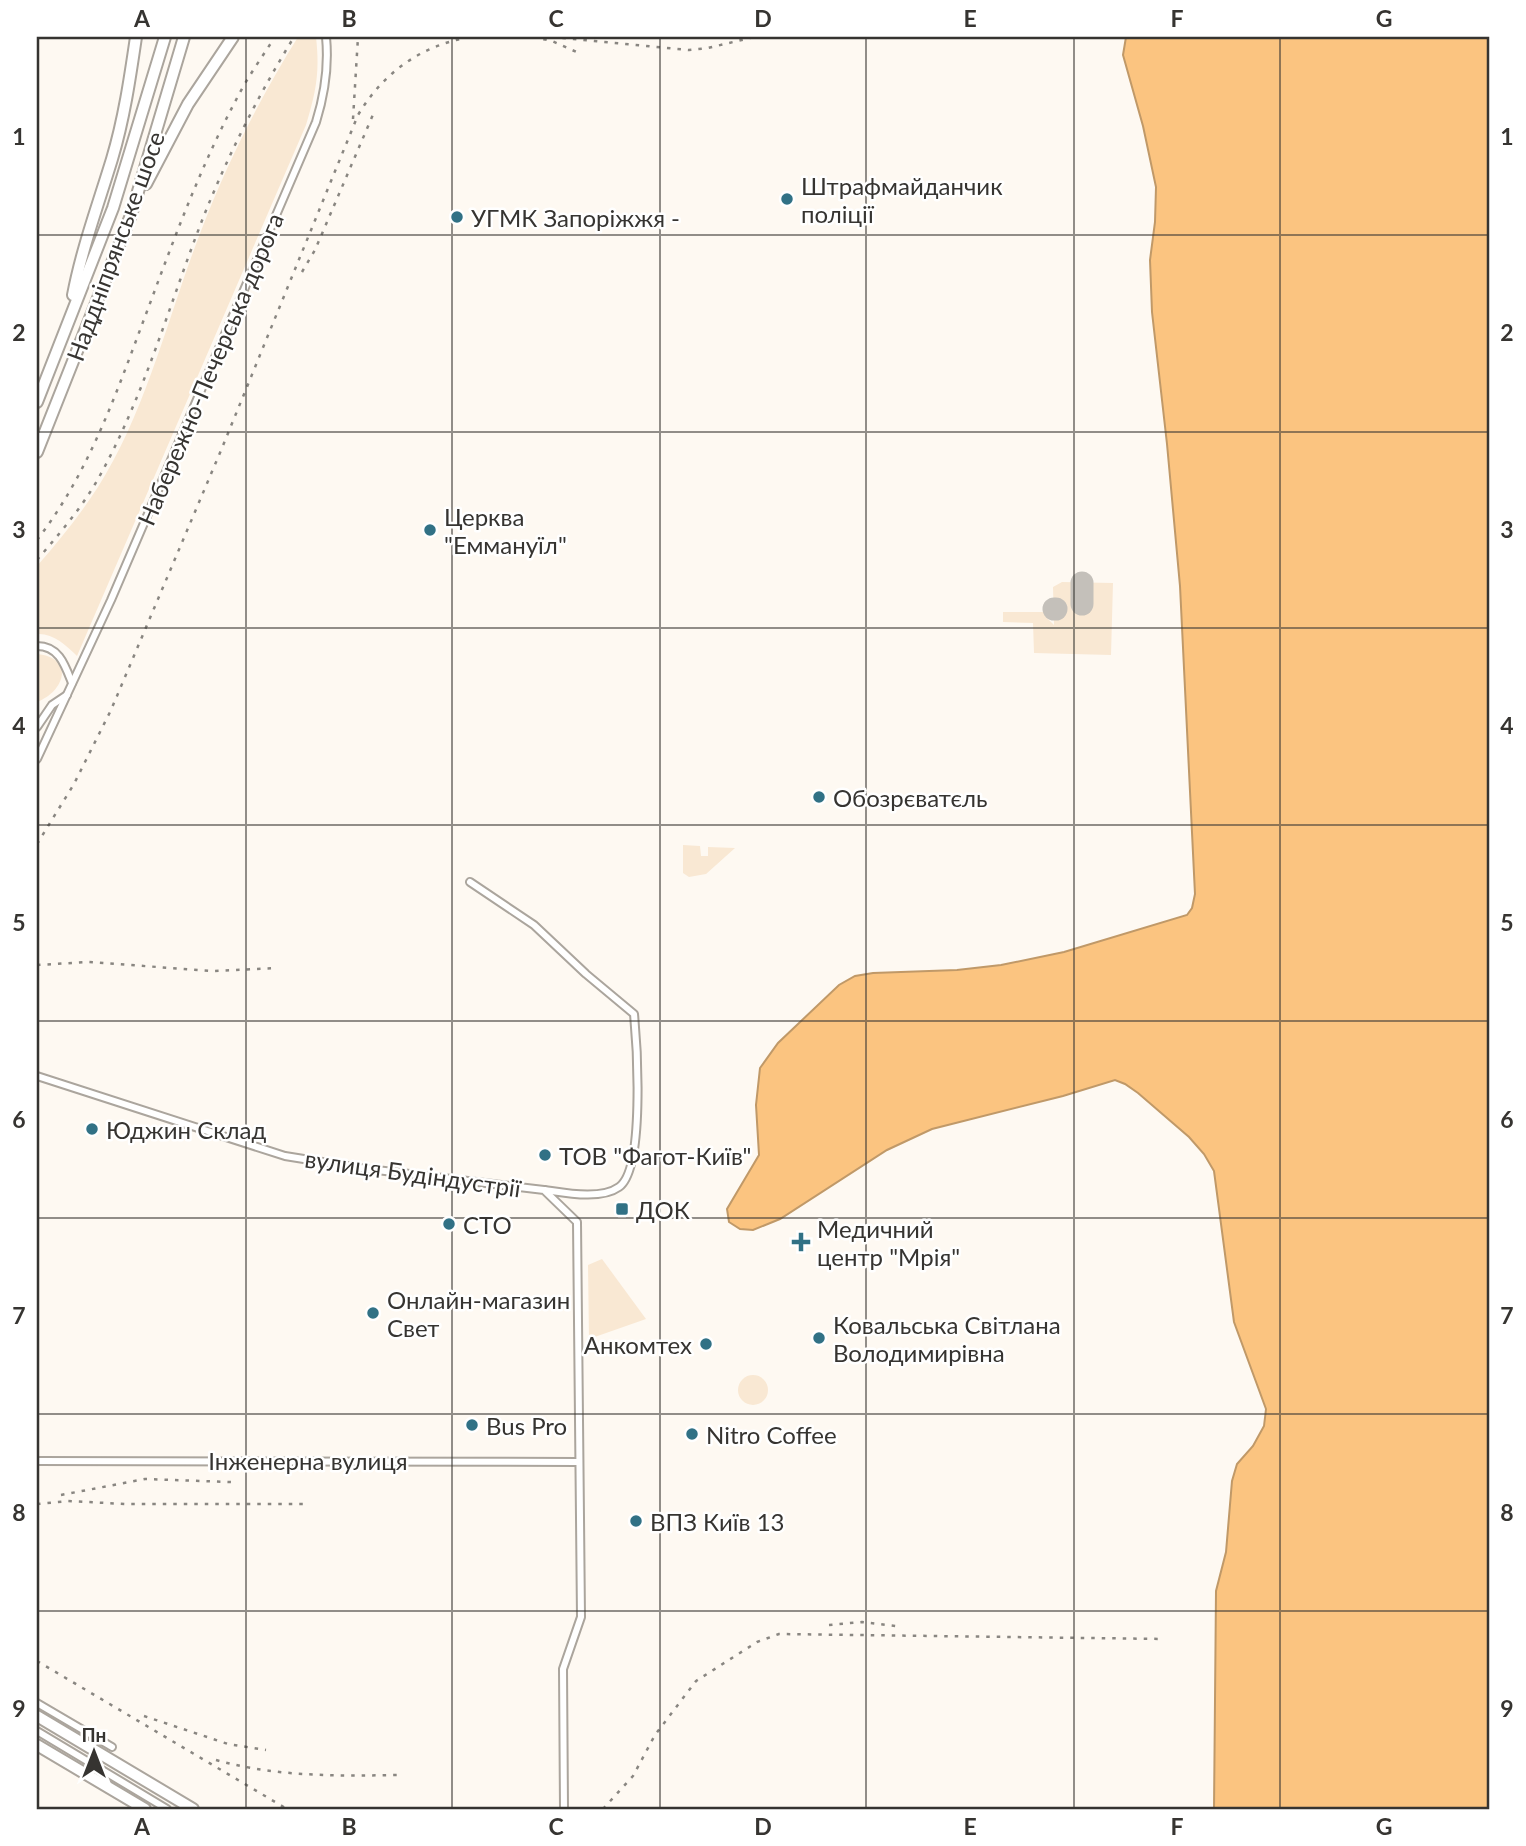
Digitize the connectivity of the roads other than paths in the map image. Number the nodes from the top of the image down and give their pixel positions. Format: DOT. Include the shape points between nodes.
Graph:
graph roads {
  1 [pos="136,37"];
  2 [pos="165,37"];
  3 [pos="184,37"];
  4 [pos="233,37"];
  5 [pos="326,37"];
  6 [pos="131,215"];
  7 [pos="69,320"];
  8 [pos="37,402"];
  9 [pos="37,452"];
  10 [pos="37,646"];
  11 [pos="72,682"];
  12 [pos="66,695"];
  13 [pos="37,727"];
  14 [pos="37,759"];
  15 [pos="470,883"];
  16 [pos="37,1076"];
  17 [pos="544,1190"];
  18 [pos="37,1461"];
  19 [pos="579,1462"];
  20 [pos="37,1703"];
  21 [pos="37,1716"];
  22 [pos="37,1731"];
  23 [pos="37,1745"];
  24 [pos="112,1747"];
  25 [pos="145,1809"];
  26 [pos="167,1809"];
  27 [pos="192,1809"];
  28 [pos="564,1809"];
  1 -- 7 [label="main road" via="125,109 78,270"];
  2 -- 7 [label="main road, Наддніпрянське шосе" via="113,208"];
  3 -- 6 [label="main road, Наддніпрянське шосе"];
  4 -- 6 [label="main road" via="188,104"];
  5 -- 11 [label="street, Набережно-Печерська дорога" via="326,85 316,122"];
  6 -- 9 [label="main road, Наддніпрянське шосе"];
  7 -- 8 [label="main road, Наддніпрянське шосе"];
  10 -- 11 [label="street" via="60,656"];
  11 -- 12 [label="street, Набережно-Печерська дорога"];
  12 -- 13 [label="street, Набережно-Печерська дорога" via="52,705"];
  12 -- 14 [label="street, Набережно-Печерська дорога"];
  15 -- 17 [label="street" via="534,925 634,1014 638,1079 628,1176 611,1192"];
  16 -- 17 [label="street, вулиця Будіндустрії" via="285,1156"];
  17 -- 19 [label="street, вулиця Будіндустрії" via="577,1222"];
  18 -- 19 [label="street, Інженерна вулиця"];
  19 -- 28 [label="street, вулиця Будіндустрії" via="581,1617 563,1669"];
  20 -- 24 [label="street"];
  21 -- 27 [label="main road"];
  22 -- 26 [label="street"];
  23 -- 25 [label="main road"];
}
